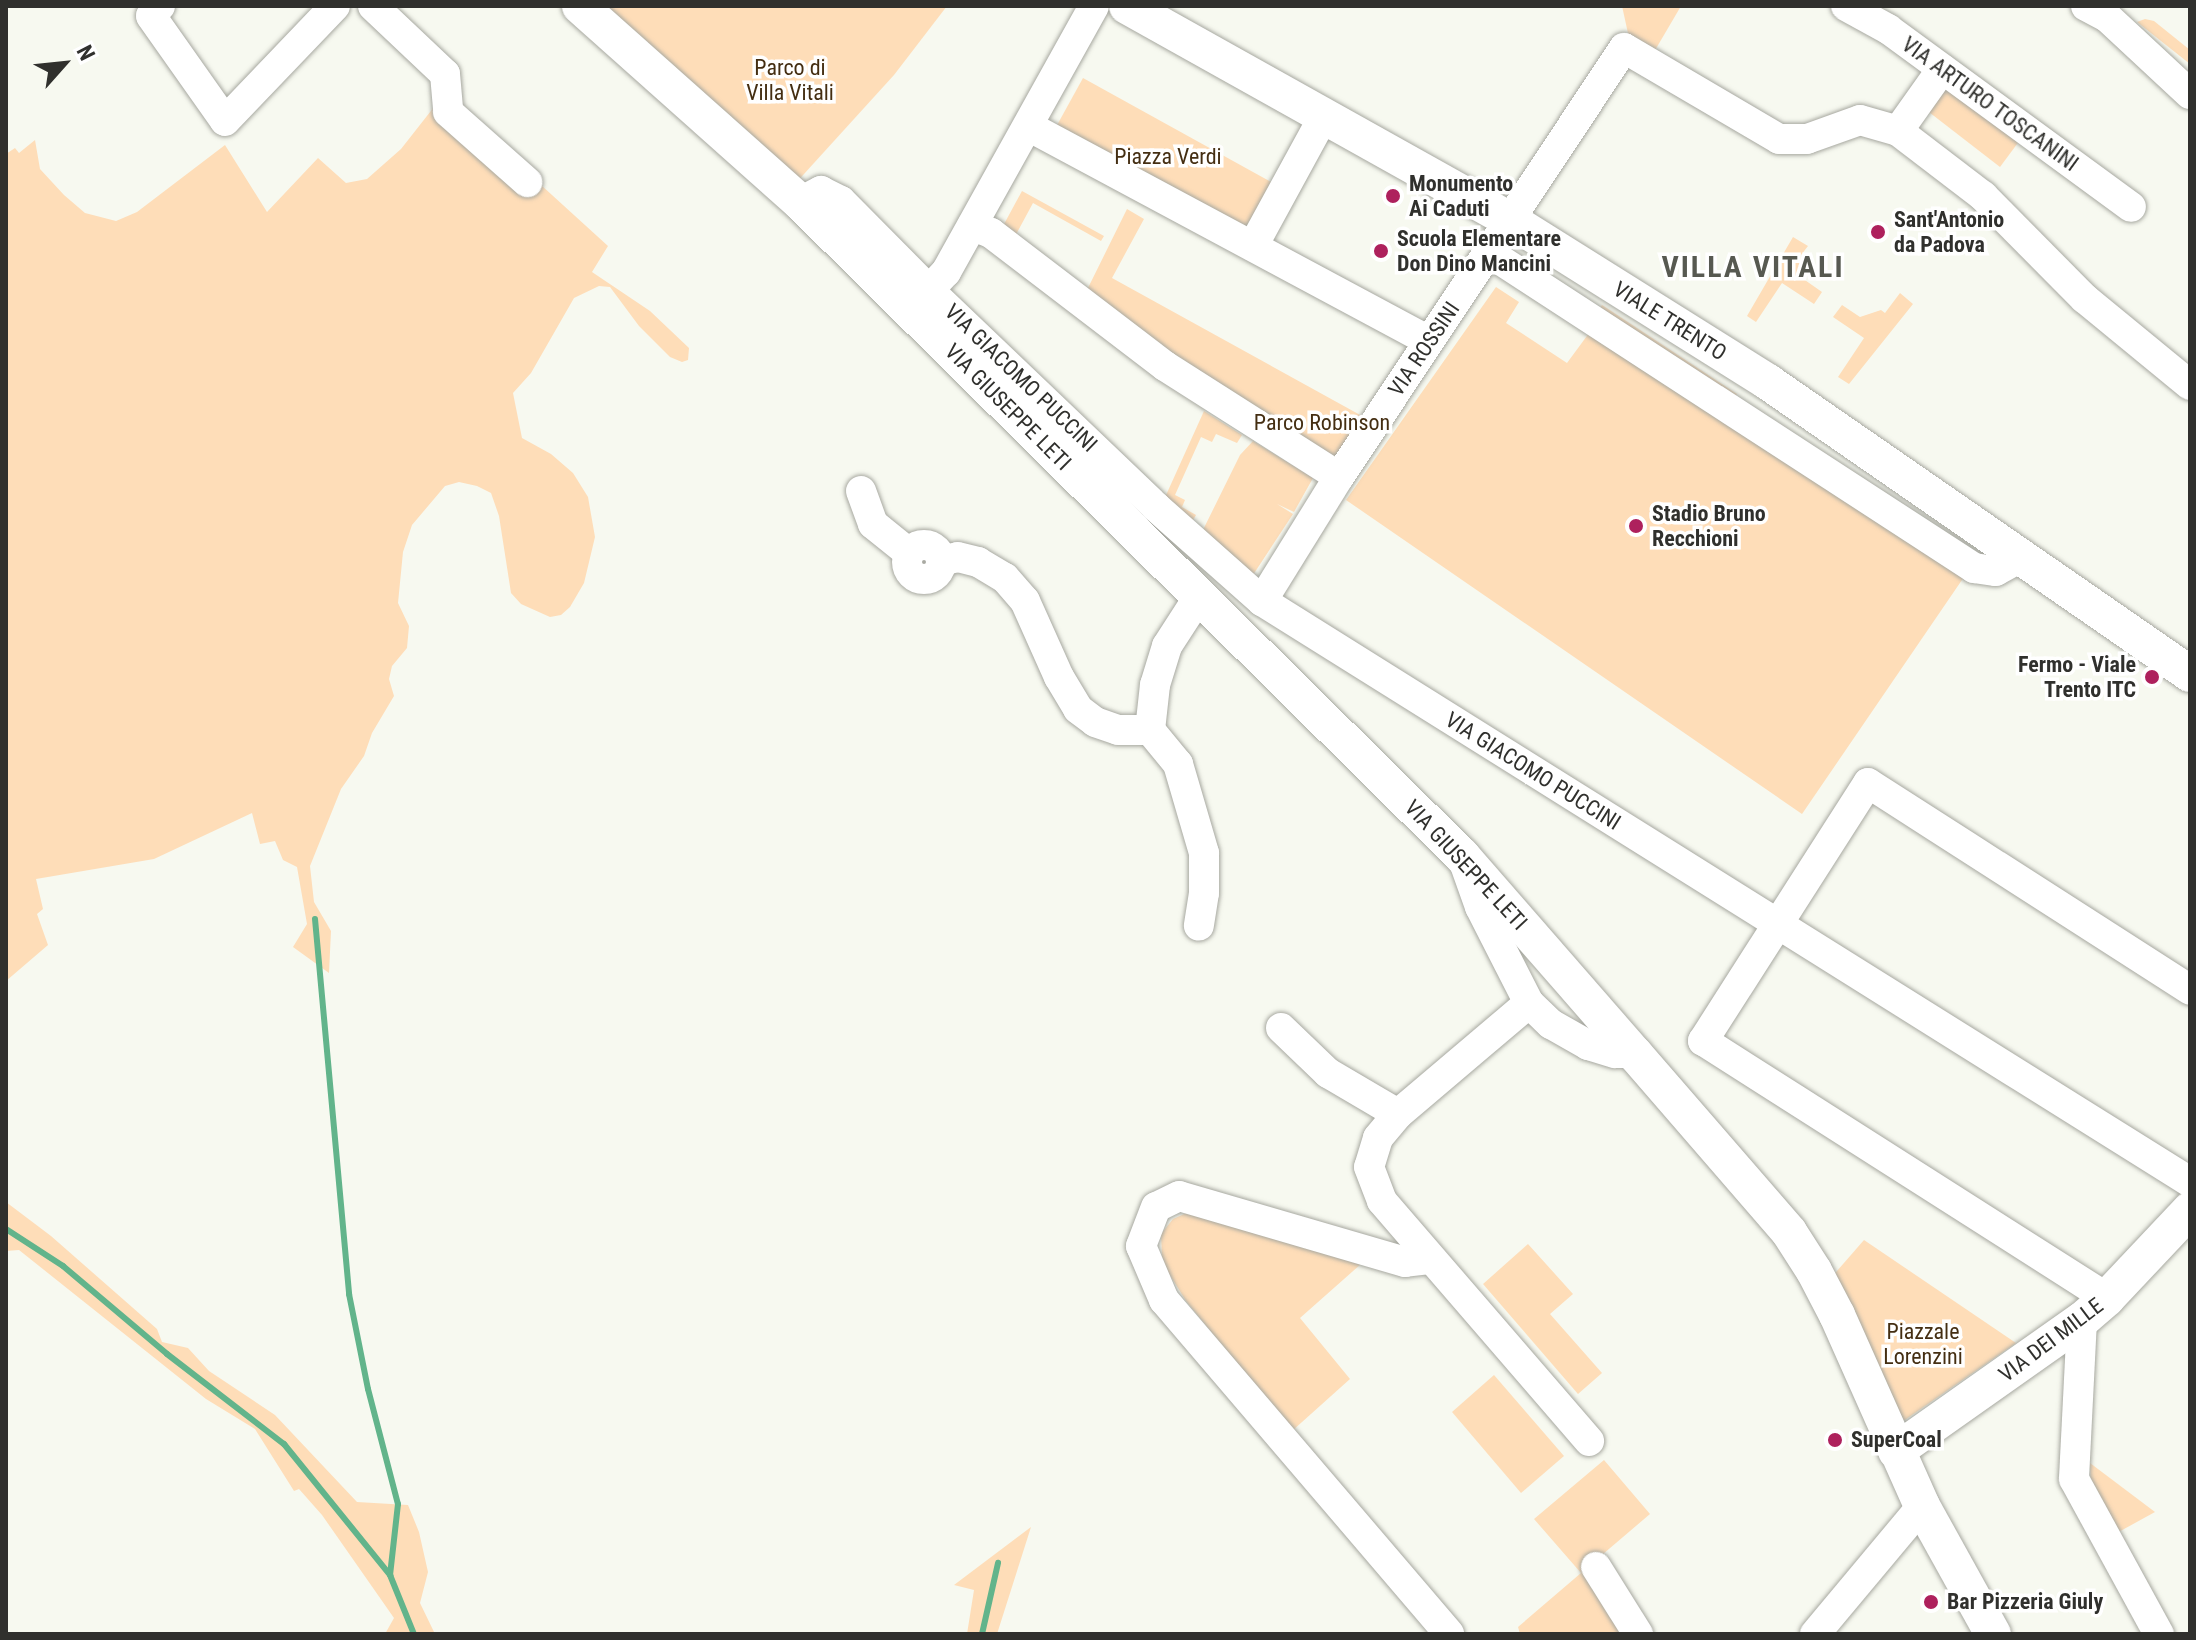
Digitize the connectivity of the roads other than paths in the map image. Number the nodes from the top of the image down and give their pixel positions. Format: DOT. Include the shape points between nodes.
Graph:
graph roads {
  1 [pos="160,6"];
  2 [pos="335,6"];
  3 [pos="373,6"];
  4 [pos="580,6"];
  5 [pos="1094,6"];
  6 [pos="1127,6"];
  7 [pos="1846,6"];
  8 [pos="2086,6"];
  9 [pos="1942,69"];
  10 [pos="2190,94"];
  11 [pos="1324,116"];
  12 [pos="1028,126"];
  13 [pos="1898,131"];
  14 [pos="527,182"];
  15 [pos="800,202"];
  16 [pos="2131,207"];
  17 [pos="1510,220"];
  18 [pos="972,226"];
  19 [pos="1253,246"];
  20 [pos="1488,252"];
  21 [pos="929,290"];
  22 [pos="1429,341"];
  23 [pos="2190,385"];
  24 [pos="1339,477"];
  25 [pos="861,491"];
  26 [pos="2021,557"];
  27 [pos="1198,598"];
  28 [pos="1262,601"];
  29 [pos="2188,669"];
  30 [pos="1150,730"];
  31 [pos="1462,856"];
  32 [pos="1778,924"];
  33 [pos="1199,926"];
  34 [pos="2190,990"];
  35 [pos="1529,1003"];
  36 [pos="1281,1028"];
  37 [pos="1634,1053"];
  38 [pos="1398,1114"];
  39 [pos="2190,1182"];
  40 [pos="2190,1210"];
  41 [pos="1429,1259"];
  42 [pos="2095,1309"];
  43 [pos="1589,1441"];
  44 [pos="1896,1451"];
  45 [pos="1922,1506"];
  46 [pos="1596,1567"];
  47 [pos="1449,1634"];
  48 [pos="1638,1634"];
  49 [pos="1815,1634"];
  50 [pos="1993,1634"];
  51 [pos="2159,1634"];
  1 -- 2 [label="street" via="151,16 225,121"];
  3 -- 14 [label="street" via="445,74 448,112"];
  4 -- 15 [label="main road, VIA GIUSEPPE LETI"];
  5 -- 12 [label="street"];
  6 -- 11 [label="main road, VIALE TRENTO"];
  7 -- 9 [label="street, VIA ARTURO TOSCANINI"];
  8 -- 10 [label="street" via="2107,17"];
  9 -- 13 [label="street"];
  9 -- 16 [label="street, VIA ARTURO TOSCANINI"];
  11 -- 17 [label="main road, VIALE TRENTO"];
  11 -- 19 [label="street"];
  12 -- 18 [label="street"];
  12 -- 19 [label="street"];
  13 -- 17 [label="street, VIA ROSSINI" via="1860,120 1807,139 1779,139 1624,48"];
  13 -- 23 [label="street" via="1983,196 2084,298"];
  15 -- 21 [label="street, VIA GIACOMO PUCCINI" via="821,191 830,194"];
  15 -- 27 [label="main road, VIA GIUSEPPE LETI"];
  17 -- 20 [label="street, VIA ROSSINI"];
  17 -- 26 [label="main road, VIALE TRENTO" via="1768,382"];
  18 -- 21 [label="street" via="946,272"];
  18 -- 24 [label="street" via="991,233 1165,366"];
  19 -- 22 [label="street"];
  20 -- 22 [label="street, VIA ROSSINI"];
  20 -- 26 [label="street" via="1974,568 1996,571"];
  21 -- 28 [label="street, VIA GIACOMO PUCCINI"];
  22 -- 24 [label="street, VIA ROSSINI"];
  24 -- 28 [label="street, VIA ROSSINI"];
  25 -- 30 [label="street" via="873,524 909,553 907,569 919,579 935,576 941,561 958,557 1005,578 1025,601 1078,709 1118,730"];
  26 -- 29 [label="main road, VIALE TRENTO"];
  27 -- 30 [label="street" via="1167,646 1155,685"];
  27 -- 31 [label="main road, VIA GIUSEPPE LETI"];
  28 -- 32 [label="street, VIA GIACOMO PUCCINI"];
  30 -- 33 [label="street" via="1178,764 1204,853"];
  31 -- 35 [label="street" via="1480,907"];
  31 -- 37 [label="main road, VIA GIUSEPPE LETI"];
  32 -- 34 [label="street" via="1868,783"];
  32 -- 39 [label="street, VIA GIACOMO PUCCINI"];
  32 -- 42 [label="street" via="1703,1041"];
  35 -- 37 [label="street" via="1551,1024 1588,1045"];
  35 -- 38 [label="street"];
  36 -- 38 [label="street" via="1328,1073"];
  37 -- 44 [label="main road, VIA GIUSEPPE LETI" via="1789,1232 1837,1315"];
  38 -- 41 [label="street" via="1378,1138 1369,1167 1382,1201"];
  40 -- 42 [label="main road, VIA DEI MILLE"];
  41 -- 43 [label="street"];
  41 -- 47 [label="street" via="1405,1262 1179,1196 1156,1207 1141,1246 1164,1300"];
  42 -- 44 [label="main road, VIA DEI MILLE"];
  42 -- 51 [label="street" via="2074,1479"];
  44 -- 45 [label="main road, VIA GIUSEPPE LETI"];
  45 -- 49 [label="street"];
  45 -- 50 [label="main road, VIA GIUSEPPE LETI"];
  46 -- 48 [label="street"];
}
